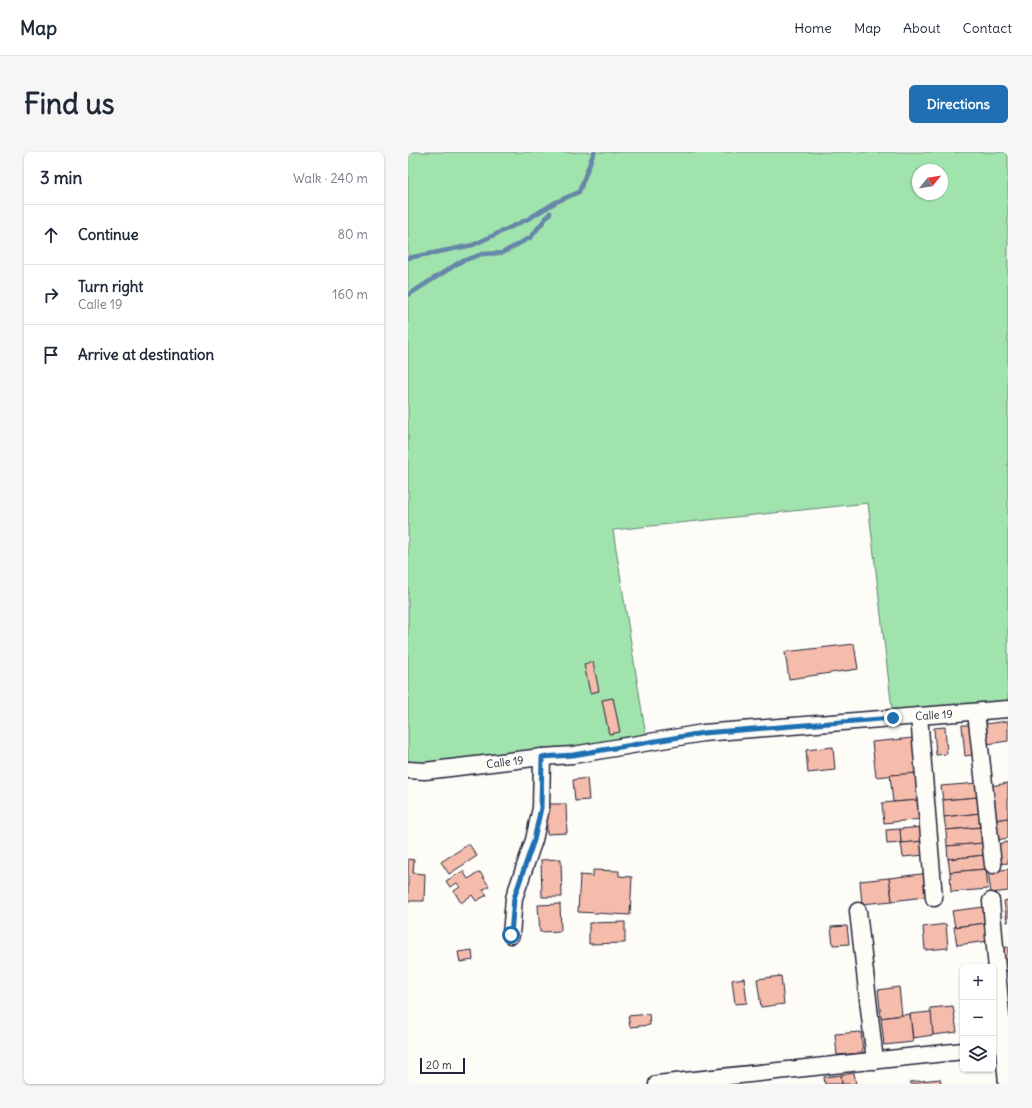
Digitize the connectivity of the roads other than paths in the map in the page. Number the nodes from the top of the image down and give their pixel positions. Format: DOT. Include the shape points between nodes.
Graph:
graph roads {
  1 [pos="1008,709"];
  2 [pos="976,712"];
  3 [pos="919,716"];
  4 [pos="542,757"];
  5 [pos="408,770"];
  6 [pos="993,865"];
  7 [pos="934,898"];
  8 [pos="991,900"];
  9 [pos="858,911"];
  10 [pos="511,935"];
  11 [pos="1001,1047"];
  12 [pos="960,1051"];
  13 [pos="875,1061"];
  14 [pos="657,1084"];
  15 [pos="1007,1084"];
  1 -- 2 [label="street, Calle 19"];
  2 -- 3 [label="street, Calle 19"];
  2 -- 6 [label="street"];
  3 -- 4 [label="street, Calle 19" via="703,733 573,755"];
  3 -- 7 [label="street"];
  4 -- 5 [label="street, Calle 19" via="425,771"];
  4 -- 10 [label="street" via="541,808 534,840 514,898"];
  8 -- 11 [label="street"];
  9 -- 13 [label="street"];
  11 -- 15 [label="street"];
  12 -- 13 [label="street"];
  13 -- 14 [label="street"];
}
